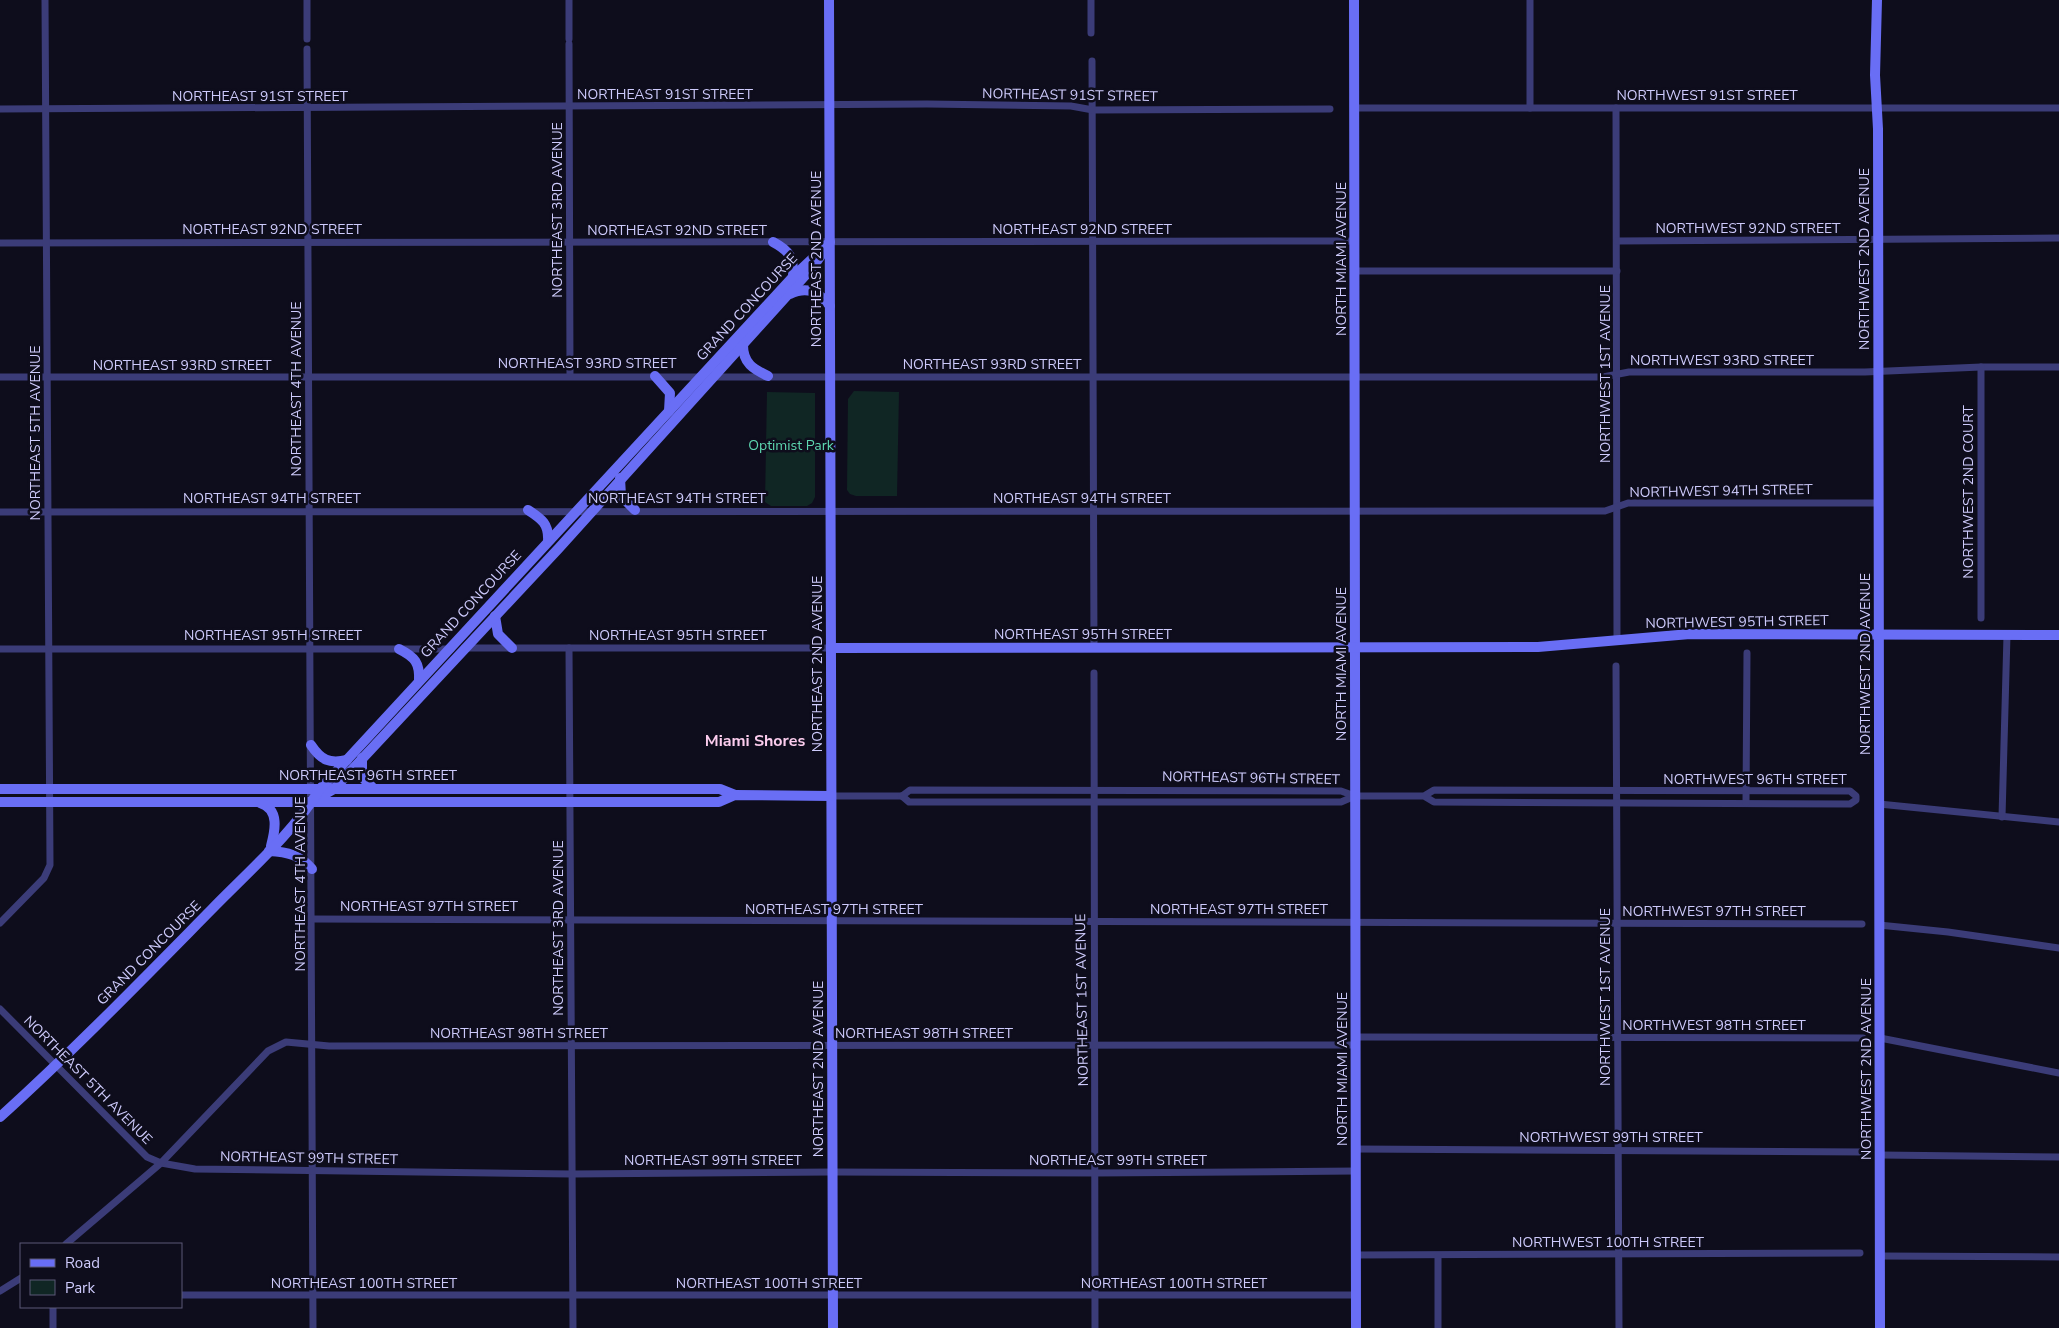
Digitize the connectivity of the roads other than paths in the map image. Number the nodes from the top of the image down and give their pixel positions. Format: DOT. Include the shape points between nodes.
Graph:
graph roads {
  1 [pos="45,0"];
  2 [pos="308,0"];
  3 [pos="569,0"];
  4 [pos="829,0"];
  5 [pos="1091,0"];
  6 [pos="1354,0"];
  7 [pos="1530,0"];
  8 [pos="1877,0"];
  9 [pos="1091,33"];
  10 [pos="307,39"];
  11 [pos="307,49"];
  12 [pos="1092,61"];
  13 [pos="829,105"];
  14 [pos="569,107"];
  15 [pos="307,108"];
  16 [pos="1354,108"];
  17 [pos="1530,108"];
  18 [pos="1616,108"];
  19 [pos="1876,108"];
  20 [pos="2059,108"];
  21 [pos="0,109"];
  22 [pos="46,109"];
  23 [pos="1330,109"];
  24 [pos="1093,110"];
  25 [pos="2059,238"];
  26 [pos="308,241"];
  27 [pos="1354,241"];
  28 [pos="1617,241"];
  29 [pos="1878,241"];
  30 [pos="569,242"];
  31 [pos="773,242"];
  32 [pos="830,242"];
  33 [pos="1093,242"];
  34 [pos="0,243"];
  35 [pos="46,244"];
  36 [pos="1355,271"];
  37 [pos="1617,271"];
  38 [pos="793,277"];
  39 [pos="788,295"];
  40 [pos="830,306"];
  41 [pos="743,345"];
  42 [pos="1980,367"];
  43 [pos="2059,367"];
  44 [pos="1878,371"];
  45 [pos="1617,374"];
  46 [pos="570,375"];
  47 [pos="655,376"];
  48 [pos="701,376"];
  49 [pos="714,376"];
  50 [pos="768,376"];
  51 [pos="1355,376"];
  52 [pos="0,377"];
  53 [pos="47,377"];
  54 [pos="830,377"];
  55 [pos="1094,377"];
  56 [pos="308,378"];
  57 [pos="669,411"];
  58 [pos="620,478"];
  59 [pos="1879,503"];
  60 [pos="1617,507"];
  61 [pos="309,510"];
  62 [pos="528,510"];
  63 [pos="576,510"];
  64 [pos="592,510"];
  65 [pos="635,510"];
  66 [pos="830,510"];
  67 [pos="1094,511"];
  68 [pos="1355,511"];
  69 [pos="0,512"];
  70 [pos="48,512"];
  71 [pos="548,541"];
  72 [pos="495,616"];
  73 [pos="1980,618"];
  74 [pos="1880,634"];
  75 [pos="2007,635"];
  76 [pos="2059,635"];
  77 [pos="1617,641"];
  78 [pos="400,648"];
  79 [pos="449,648"];
  80 [pos="464,648"];
  81 [pos="512,648"];
  82 [pos="569,648"];
  83 [pos="831,648"];
  84 [pos="1094,648"];
  85 [pos="1355,648"];
  86 [pos="0,649"];
  87 [pos="49,649"];
  88 [pos="310,649"];
  89 [pos="1747,653"];
  90 [pos="1616,666"];
  91 [pos="1094,673"];
  92 [pos="419,680"];
  93 [pos="311,745"];
  94 [pos="362,758"];
  95 [pos="347,760"];
  96 [pos="0,789"];
  97 [pos="50,789"];
  98 [pos="316,789"];
  99 [pos="334,789"];
  100 [pos="374,789"];
  101 [pos="570,789"];
  102 [pos="1094,790"];
  103 [pos="1617,791"];
  104 [pos="1746,791"];
  105 [pos="735,796"];
  106 [pos="831,796"];
  107 [pos="902,796"];
  108 [pos="1355,796"];
  109 [pos="1424,796"];
  110 [pos="0,802"];
  111 [pos="50,802"];
  112 [pos="257,802"];
  113 [pos="312,802"];
  114 [pos="570,802"];
  115 [pos="1094,802"];
  116 [pos="1617,803"];
  117 [pos="1746,803"];
  118 [pos="1879,804"];
  119 [pos="2002,817"];
  120 [pos="2059,822"];
  121 [pos="269,851"];
  122 [pos="312,869"];
  123 [pos="570,918"];
  124 [pos="312,919"];
  125 [pos="832,921"];
  126 [pos="1356,921"];
  127 [pos="1094,922"];
  128 [pos="0,923"];
  129 [pos="1617,923"];
  130 [pos="1862,924"];
  131 [pos="1879,925"];
  132 [pos="2059,948"];
  133 [pos="0,1009"];
  134 [pos="1618,1038"];
  135 [pos="1863,1038"];
  136 [pos="1880,1038"];
  137 [pos="1356,1041"];
  138 [pos="313,1045"];
  139 [pos="571,1045"];
  140 [pos="832,1046"];
  141 [pos="1096,1046"];
  142 [pos="56,1066"];
  143 [pos="2059,1073"];
  144 [pos="0,1116"];
  145 [pos="1356,1149"];
  146 [pos="1618,1150"];
  147 [pos="1865,1152"];
  148 [pos="1880,1155"];
  149 [pos="2059,1157"];
  150 [pos="161,1163"];
  151 [pos="313,1171"];
  152 [pos="1356,1171"];
  153 [pos="832,1172"];
  154 [pos="572,1174"];
  155 [pos="1096,1174"];
  156 [pos="67,1243"];
  157 [pos="1860,1253"];
  158 [pos="1618,1254"];
  159 [pos="1356,1255"];
  160 [pos="1438,1256"];
  161 [pos="1880,1256"];
  162 [pos="2059,1257"];
  163 [pos="20,1279"];
  164 [pos="0,1291"];
  165 [pos="182,1295"];
  166 [pos="573,1295"];
  167 [pos="1356,1295"];
  168 [pos="313,1296"];
  169 [pos="833,1296"];
  170 [pos="1096,1296"];
  171 [pos="53,1308"];
  172 [pos="53,1328"];
  173 [pos="313,1328"];
  174 [pos="573,1328"];
  175 [pos="833,1328"];
  176 [pos="1096,1328"];
  177 [pos="1356,1328"];
  178 [pos="1438,1328"];
  179 [pos="1619,1328"];
  180 [pos="1880,1328"];
  1 -- 22 [label="street, NORTHEAST 5TH AVENUE"];
  2 -- 10 [label="street"];
  3 -- 14 [label="street, NORTHEAST 3RD AVENUE"];
  4 -- 13 [label="street, NORTHEAST 2ND AVENUE"];
  5 -- 9 [label="street"];
  6 -- 16 [label="street, NORTH MIAMI AVENUE"];
  7 -- 17 [label="street"];
  8 -- 19 [label="street, NORTHWEST 2ND AVENUE"];
  11 -- 15 [label="street, NORTHEAST 4TH AVENUE"];
  12 -- 24 [label="street"];
  13 -- 14 [label="street, NORTHEAST 91ST STREET"];
  13 -- 24 [label="street, NORTHEAST 91ST STREET" via="1070,106"];
  13 -- 32 [label="street, NORTHEAST 2ND AVENUE"];
  14 -- 15 [label="street, NORTHEAST 91ST STREET"];
  14 -- 30 [label="street, NORTHEAST 3RD AVENUE"];
  15 -- 22 [label="street, NORTHEAST 91ST STREET"];
  15 -- 26 [label="street, NORTHEAST 4TH AVENUE"];
  16 -- 17 [label="street, NORTHWEST 91ST STREET"];
  16 -- 27 [label="street, NORTH MIAMI AVENUE"];
  17 -- 18 [label="street, NORTHWEST 91ST STREET"];
  18 -- 19 [label="street, NORTHWEST 91ST STREET"];
  18 -- 28 [label="street, NORTHWEST 1ST AVENUE"];
  19 -- 20 [label="street, NORTHWEST 91ST STREET"];
  19 -- 29 [label="street, NORTHWEST 2ND AVENUE"];
  21 -- 22 [label="street, NORTHEAST 91ST STREET"];
  22 -- 35 [label="street, NORTHEAST 5TH AVENUE"];
  23 -- 24 [label="street, NORTHEAST 91ST STREET"];
  24 -- 33 [label="street"];
  25 -- 29 [label="street, NORTHWEST 92ND STREET"];
  26 -- 30 [label="street, NORTHEAST 92ND STREET"];
  26 -- 35 [label="street, NORTHEAST 92ND STREET"];
  26 -- 56 [label="street, NORTHEAST 4TH AVENUE"];
  27 -- 33 [label="street, NORTHEAST 92ND STREET"];
  27 -- 36 [label="street, NORTH MIAMI AVENUE"];
  28 -- 29 [label="street, NORTHWEST 92ND STREET"];
  28 -- 37 [label="street, NORTHWEST 1ST AVENUE"];
  29 -- 44 [label="street, NORTHWEST 2ND AVENUE"];
  30 -- 31 [label="street, NORTHEAST 92ND STREET"];
  30 -- 46 [label="street, NORTHEAST 3RD AVENUE"];
  31 -- 32 [label="street, NORTHEAST 92ND STREET"];
  31 -- 38 [label="street" via="789,252 794,264"];
  32 -- 33 [label="street, NORTHEAST 92ND STREET"];
  32 -- 38 [label="street, GRAND CONCOURSE"];
  32 -- 39 [label="street, GRAND CONCOURSE"];
  32 -- 40 [label="street, NORTHEAST 2ND AVENUE"];
  33 -- 55 [label="street"];
  34 -- 35 [label="street, NORTHEAST 92ND STREET"];
  35 -- 53 [label="street, NORTHEAST 5TH AVENUE"];
  36 -- 37 [label="street"];
  36 -- 51 [label="street, NORTH MIAMI AVENUE"];
  37 -- 45 [label="street, NORTHWEST 1ST AVENUE"];
  38 -- 48 [label="street, GRAND CONCOURSE"];
  39 -- 40 [label="street" via="802,290 813,291"];
  39 -- 41 [label="street, GRAND CONCOURSE"];
  40 -- 54 [label="street, NORTHEAST 2ND AVENUE"];
  41 -- 49 [label="street, GRAND CONCOURSE"];
  41 -- 50 [label="street" via="747,364"];
  42 -- 43 [label="street, NORTHWEST 93RD STREET"];
  42 -- 44 [label="street, NORTHWEST 93RD STREET"];
  42 -- 73 [label="street, NORTHWEST 2ND COURT"];
  44 -- 45 [label="street, NORTHWEST 93RD STREET"];
  44 -- 59 [label="street, NORTHWEST 2ND AVENUE"];
  45 -- 51 [label="street, NORTHWEST 93RD STREET" via="1602,377"];
  45 -- 60 [label="street, NORTHWEST 1ST AVENUE"];
  46 -- 47 [label="street, NORTHEAST 93RD STREET"];
  46 -- 56 [label="street, NORTHEAST 93RD STREET"];
  47 -- 48 [label="street, NORTHEAST 93RD STREET"];
  47 -- 57 [label="street" via="670,393"];
  48 -- 49 [label="street, NORTHEAST 93RD STREET"];
  48 -- 57 [label="street, GRAND CONCOURSE"];
  49 -- 50 [label="street, NORTHEAST 93RD STREET"];
  49 -- 58 [label="street, GRAND CONCOURSE"];
  50 -- 54 [label="street, NORTHEAST 93RD STREET"];
  51 -- 55 [label="street, NORTHEAST 93RD STREET"];
  51 -- 68 [label="street, NORTH MIAMI AVENUE"];
  52 -- 53 [label="street, NORTHEAST 93RD STREET"];
  53 -- 56 [label="street, NORTHEAST 93RD STREET"];
  53 -- 70 [label="street, NORTHEAST 5TH AVENUE"];
  54 -- 55 [label="street, NORTHEAST 93RD STREET"];
  54 -- 66 [label="street, NORTHEAST 2ND AVENUE"];
  55 -- 67 [label="street"];
  56 -- 61 [label="street, NORTHEAST 4TH AVENUE"];
  57 -- 63 [label="street, GRAND CONCOURSE"];
  58 -- 64 [label="street, GRAND CONCOURSE"];
  58 -- 65 [label="street" via="621,496"];
  59 -- 60 [label="street, NORTHWEST 94TH STREET" via="1628,503"];
  59 -- 74 [label="street, NORTHWEST 2ND AVENUE"];
  60 -- 68 [label="street, NORTHWEST 94TH STREET" via="1605,511"];
  60 -- 77 [label="street, NORTHWEST 1ST AVENUE"];
  61 -- 62 [label="street, NORTHEAST 94TH STREET"];
  61 -- 70 [label="street, NORTHEAST 94TH STREET"];
  61 -- 88 [label="street, NORTHEAST 4TH AVENUE"];
  62 -- 63 [label="street, NORTHEAST 94TH STREET"];
  62 -- 71 [label="street" via="544,521"];
  63 -- 64 [label="street, NORTHEAST 94TH STREET"];
  63 -- 71 [label="street, GRAND CONCOURSE"];
  64 -- 65 [label="street, NORTHEAST 94TH STREET"];
  64 -- 72 [label="street, GRAND CONCOURSE"];
  65 -- 66 [label="street, NORTHEAST 94TH STREET"];
  66 -- 67 [label="street, NORTHEAST 94TH STREET"];
  66 -- 83 [label="street, NORTHEAST 2ND AVENUE"];
  67 -- 68 [label="street, NORTHEAST 94TH STREET"];
  67 -- 84 [label="street"];
  68 -- 85 [label="street, NORTH MIAMI AVENUE"];
  69 -- 70 [label="street, NORTHEAST 94TH STREET"];
  70 -- 87 [label="street, NORTHEAST 5TH AVENUE"];
  71 -- 79 [label="street, GRAND CONCOURSE"];
  72 -- 80 [label="street, GRAND CONCOURSE"];
  72 -- 81 [label="street" via="498,634"];
  74 -- 75 [label="street, NORTHWEST 95TH STREET"];
  74 -- 77 [label="street, NORTHWEST 95TH STREET" via="1690,634"];
  74 -- 118 [label="street, NORTHWEST 2ND AVENUE"];
  75 -- 76 [label="street, NORTHWEST 95TH STREET"];
  75 -- 119 [label="street"];
  77 -- 85 [label="street, NORTHWEST 95TH STREET" via="1552,647"];
  78 -- 79 [label="street, NORTHEAST 95TH STREET"];
  78 -- 88 [label="street, NORTHEAST 95TH STREET"];
  78 -- 92 [label="street" via="415,659 420,671"];
  79 -- 80 [label="street, NORTHEAST 95TH STREET"];
  79 -- 92 [label="street, GRAND CONCOURSE"];
  80 -- 81 [label="street, NORTHEAST 95TH STREET"];
  80 -- 94 [label="street, GRAND CONCOURSE"];
  81 -- 82 [label="street, NORTHEAST 95TH STREET"];
  82 -- 83 [label="street, NORTHEAST 95TH STREET"];
  82 -- 101 [label="street, NORTHEAST 3RD AVENUE"];
  83 -- 84 [label="street, NORTHEAST 95TH STREET"];
  83 -- 106 [label="street, NORTHEAST 2ND AVENUE"];
  84 -- 85 [label="street, NORTHEAST 95TH STREET"];
  85 -- 108 [label="street, NORTH MIAMI AVENUE"];
  86 -- 87 [label="street, NORTHEAST 95TH STREET"];
  87 -- 88 [label="street, NORTHEAST 95TH STREET"];
  87 -- 97 [label="street, NORTHEAST 5TH AVENUE"];
  88 -- 93 [label="street, NORTHEAST 4TH AVENUE"];
  89 -- 104 [label="street"];
  90 -- 103 [label="street, NORTHWEST 1ST AVENUE"];
  91 -- 102 [label="street, NORTHEAST 1ST AVENUE"];
  92 -- 95 [label="street, GRAND CONCOURSE"];
  93 -- 95 [label="street" via="325,761"];
  93 -- 98 [label="street, NORTHEAST 4TH AVENUE"];
  94 -- 99 [label="street, GRAND CONCOURSE"];
  94 -- 100 [label="street" via="362,777"];
  95 -- 98 [label="street, GRAND CONCOURSE"];
  96 -- 97 [label="street, NORTHEAST 96TH STREET"];
  97 -- 98 [label="street, NORTHEAST 96TH STREET"];
  97 -- 111 [label="street, NORTHEAST 5TH AVENUE"];
  98 -- 99 [label="street, NORTHEAST 96TH STREET"];
  98 -- 113 [label="street, GRAND CONCOURSE"];
  99 -- 100 [label="street, NORTHEAST 96TH STREET"];
  99 -- 113 [label="street, GRAND CONCOURSE"];
  100 -- 101 [label="street, NORTHEAST 96TH STREET"];
  101 -- 105 [label="street, NORTHEAST 96TH STREET" via="720,789"];
  101 -- 114 [label="street, NORTHEAST 3RD AVENUE"];
  102 -- 107 [label="street, NORTHEAST 96TH STREET" via="910,790"];
  102 -- 108 [label="street, NORTHEAST 96TH STREET" via="1341,791"];
  102 -- 115 [label="street, NORTHEAST 1ST AVENUE"];
  103 -- 104 [label="street, NORTHWEST 96TH STREET"];
  103 -- 109 [label="street, NORTHWEST 96TH STREET" via="1434,790"];
  103 -- 116 [label="street, NORTHWEST 1ST AVENUE"];
  104 -- 117 [label="street"];
  104 -- 117 [label="street, NORTHWEST 96TH STREET" via="1850,791 1856,800 1850,804"];
  105 -- 106 [label="street, NORTHEAST 96TH STREET"];
  105 -- 114 [label="street, NORTHEAST 96TH STREET" via="719,802"];
  106 -- 107 [label="street, NORTHEAST 96TH STREET"];
  106 -- 125 [label="street, NORTHEAST 2ND AVENUE"];
  107 -- 115 [label="street, NORTHEAST 96TH STREET" via="908,802"];
  108 -- 109 [label="street, NORTHWEST 96TH STREET"];
  108 -- 115 [label="street, NORTHEAST 96TH STREET" via="1341,802"];
  108 -- 126 [label="street, NORTH MIAMI AVENUE"];
  109 -- 116 [label="street, NORTHWEST 96TH STREET" via="1434,802"];
  110 -- 111 [label="street, NORTHEAST 96TH STREET"];
  111 -- 112 [label="street, NORTHEAST 96TH STREET"];
  111 -- 128 [label="street, NORTHEAST 5TH AVENUE" via="50,865 44,878"];
  112 -- 113 [label="street, NORTHEAST 96TH STREET"];
  112 -- 121 [label="street" via="266,805 274,815 274,834"];
  113 -- 114 [label="street, NORTHEAST 96TH STREET"];
  113 -- 121 [label="street, GRAND CONCOURSE"];
  113 -- 122 [label="street, NORTHEAST 4TH AVENUE"];
  114 -- 123 [label="street, NORTHEAST 3RD AVENUE"];
  115 -- 127 [label="street, NORTHEAST 1ST AVENUE"];
  116 -- 117 [label="street, NORTHWEST 96TH STREET"];
  116 -- 129 [label="street, NORTHWEST 1ST AVENUE"];
  118 -- 119 [label="street"];
  118 -- 131 [label="street, NORTHWEST 2ND AVENUE"];
  119 -- 120 [label="street"];
  121 -- 122 [label="street" via="300,857"];
  121 -- 142 [label="street, GRAND CONCOURSE"];
  122 -- 124 [label="street, NORTHEAST 4TH AVENUE"];
  123 -- 124 [label="street, NORTHEAST 97TH STREET"];
  123 -- 125 [label="street, NORTHEAST 97TH STREET"];
  123 -- 139 [label="street, NORTHEAST 3RD AVENUE"];
  124 -- 138 [label="street, NORTHEAST 4TH AVENUE"];
  125 -- 127 [label="street, NORTHEAST 97TH STREET"];
  125 -- 140 [label="street, NORTHEAST 2ND AVENUE"];
  126 -- 127 [label="street, NORTHEAST 97TH STREET"];
  126 -- 129 [label="street, NORTHWEST 97TH STREET"];
  126 -- 137 [label="street, NORTH MIAMI AVENUE"];
  127 -- 141 [label="street, NORTHEAST 1ST AVENUE"];
  129 -- 130 [label="street, NORTHWEST 97TH STREET"];
  129 -- 134 [label="street, NORTHWEST 1ST AVENUE"];
  131 -- 132 [label="street"];
  131 -- 136 [label="street, NORTHWEST 2ND AVENUE"];
  133 -- 142 [label="street, NORTHEAST 5TH AVENUE"];
  134 -- 135 [label="street, NORTHWEST 98TH STREET"];
  134 -- 137 [label="street, NORTHWEST 98TH STREET"];
  134 -- 146 [label="street, NORTHWEST 1ST AVENUE"];
  136 -- 143 [label="street"];
  136 -- 148 [label="street, NORTHWEST 2ND AVENUE"];
  137 -- 141 [label="street, NORTHEAST 98TH STREET"];
  137 -- 145 [label="street, NORTH MIAMI AVENUE"];
  138 -- 139 [label="street, NORTHEAST 98TH STREET"];
  138 -- 150 [label="street, NORTHEAST 98TH STREET" via="286,1042 268,1051"];
  138 -- 151 [label="street, NORTHEAST 4TH AVENUE"];
  139 -- 140 [label="street, NORTHEAST 98TH STREET"];
  139 -- 154 [label="street, NORTHEAST 3RD AVENUE"];
  140 -- 141 [label="street, NORTHEAST 98TH STREET"];
  140 -- 153 [label="street, NORTHEAST 2ND AVENUE"];
  141 -- 155 [label="street, NORTHEAST 1ST AVENUE"];
  142 -- 144 [label="street, GRAND CONCOURSE"];
  142 -- 150 [label="street, NORTHEAST 5TH AVENUE" via="147,1157"];
  145 -- 146 [label="street, NORTHWEST 99TH STREET"];
  145 -- 152 [label="street, NORTH MIAMI AVENUE"];
  146 -- 147 [label="street, NORTHWEST 99TH STREET"];
  146 -- 158 [label="street, NORTHWEST 1ST AVENUE"];
  148 -- 149 [label="street"];
  148 -- 161 [label="street, NORTHWEST 2ND AVENUE"];
  150 -- 151 [label="street, NORTHEAST 99TH STREET" via="195,1169"];
  150 -- 156 [label="street, NORTHEAST 98TH STREET"];
  151 -- 154 [label="street, NORTHEAST 99TH STREET"];
  151 -- 168 [label="street, NORTHEAST 4TH AVENUE"];
  152 -- 155 [label="street, NORTHEAST 99TH STREET"];
  152 -- 159 [label="street, NORTH MIAMI AVENUE"];
  153 -- 154 [label="street, NORTHEAST 99TH STREET"];
  153 -- 155 [label="street, NORTHEAST 99TH STREET"];
  153 -- 169 [label="street, NORTHEAST 2ND AVENUE"];
  154 -- 166 [label="street, NORTHEAST 3RD AVENUE"];
  155 -- 170 [label="street, NORTHEAST 1ST AVENUE"];
  157 -- 158 [label="street, NORTHWEST 100TH STREET"];
  158 -- 160 [label="street, NORTHWEST 100TH STREET"];
  158 -- 179 [label="street, NORTHWEST 1ST AVENUE"];
  159 -- 160 [label="street, NORTHWEST 100TH STREET"];
  159 -- 167 [label="street, NORTH MIAMI AVENUE"];
  160 -- 178 [label="street"];
  161 -- 162 [label="street"];
  161 -- 180 [label="street, NORTHWEST 2ND AVENUE"];
  163 -- 164 [label="street"];
  165 -- 168 [label="street, NORTHEAST 100TH STREET"];
  166 -- 168 [label="street, NORTHEAST 100TH STREET"];
  166 -- 169 [label="street, NORTHEAST 100TH STREET"];
  166 -- 174 [label="street, NORTHEAST 3RD AVENUE"];
  167 -- 170 [label="street, NORTHEAST 100TH STREET"];
  167 -- 177 [label="street, NORTH MIAMI AVENUE"];
  168 -- 173 [label="street, NORTHEAST 4TH AVENUE"];
  169 -- 170 [label="street, NORTHEAST 100TH STREET"];
  169 -- 175 [label="street, NORTHEAST 2ND AVENUE"];
  170 -- 176 [label="street, NORTHEAST 1ST AVENUE"];
  171 -- 172 [label="street"];
}
